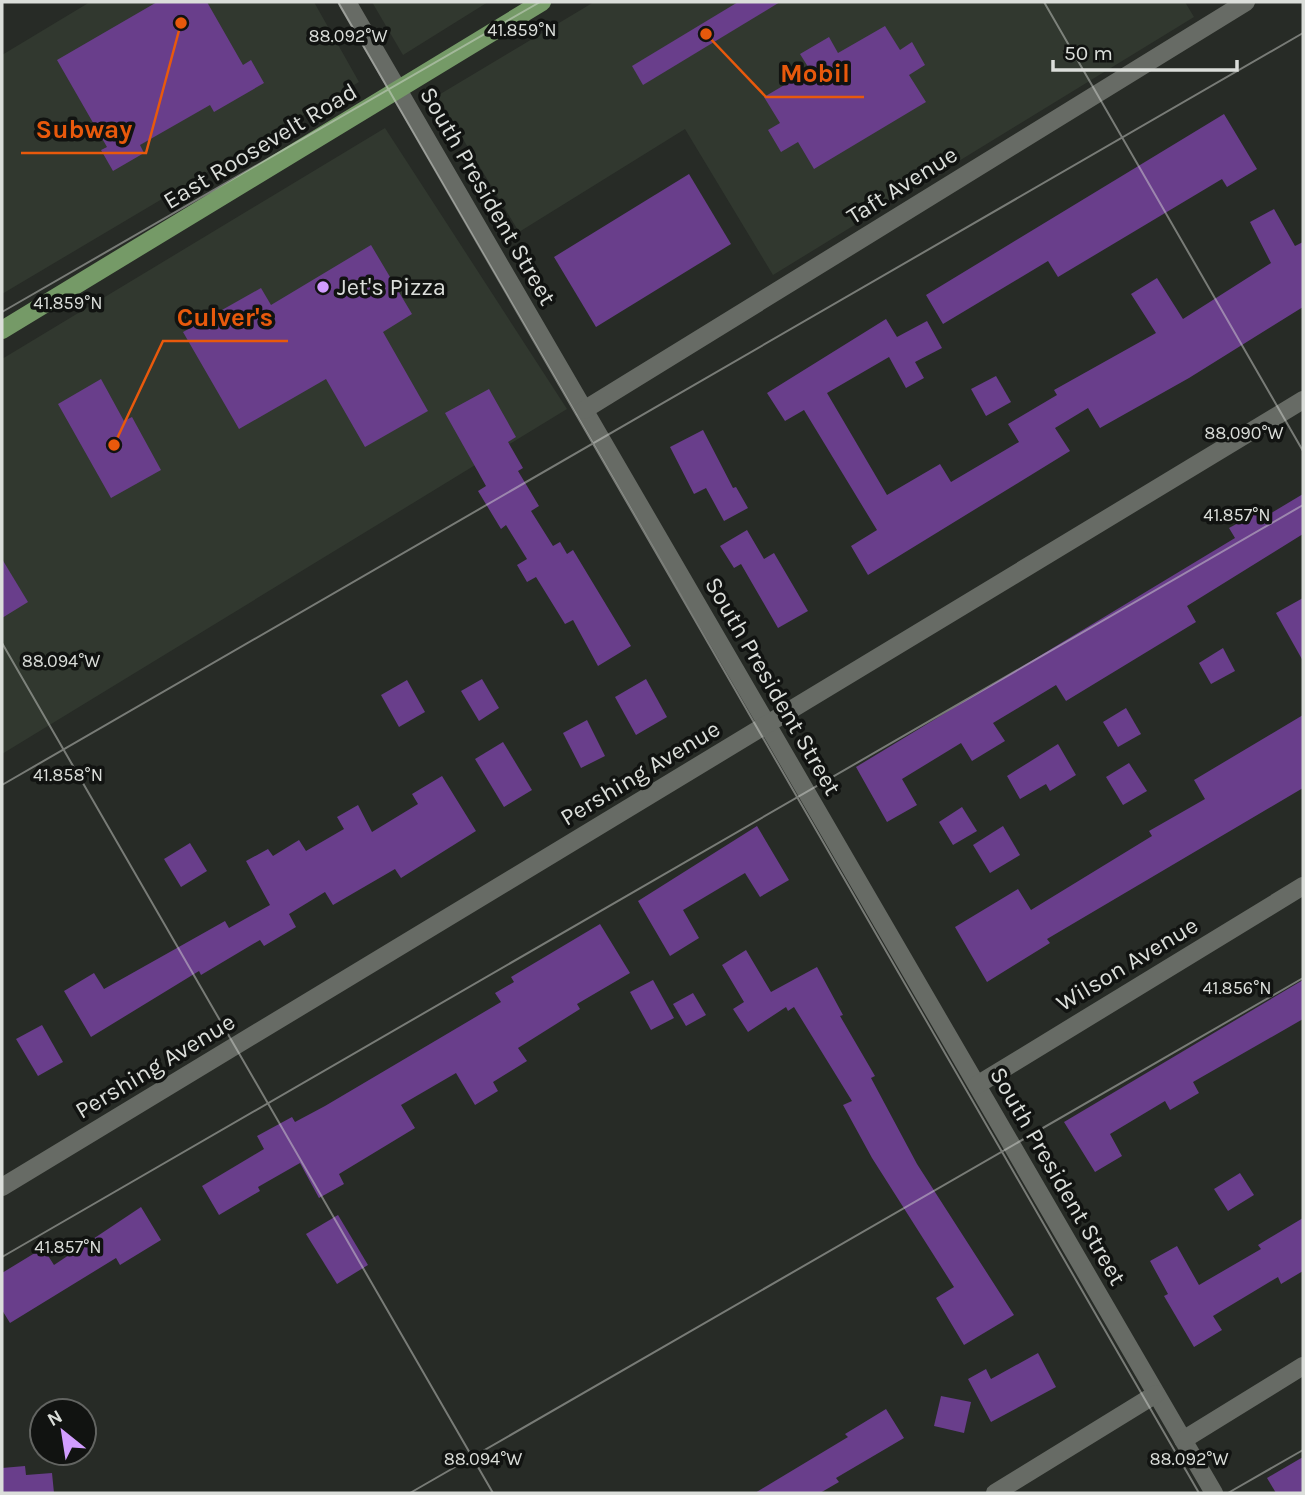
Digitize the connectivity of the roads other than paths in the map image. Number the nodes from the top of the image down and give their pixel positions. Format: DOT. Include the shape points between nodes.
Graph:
graph roads {
  1 [pos="347,2"];
  2 [pos="542,2"];
  3 [pos="1233,5"];
  4 [pos="398,90"];
  5 [pos="2,330"];
  6 [pos="1303,400"];
  7 [pos="584,410"];
  8 [pos="767,724"];
  9 [pos="1303,886"];
  10 [pos="976,1085"];
  11 [pos="2,1188"];
  12 [pos="1303,1366"];
  13 [pos="1156,1394"];
  14 [pos="1183,1440"];
  15 [pos="995,1493"];
  16 [pos="1213,1493"];
  1 -- 4 [label="street, South President Street"];
  2 -- 4 [label="main road, East Roosevelt Road"];
  3 -- 7 [label="street, Taft Avenue"];
  4 -- 5 [label="main road, East Roosevelt Road"];
  4 -- 7 [label="street, South President Street"];
  6 -- 8 [label="street, Pershing Avenue"];
  7 -- 8 [label="street, South President Street"];
  8 -- 10 [label="street, South President Street"];
  8 -- 11 [label="street, Pershing Avenue"];
  9 -- 10 [label="street, Wilson Avenue"];
  10 -- 13 [label="street, South President Street"];
  12 -- 14 [label="street"];
  13 -- 14 [label="street, South President Street"];
  13 -- 15 [label="street"];
  14 -- 16 [label="street"];
}
